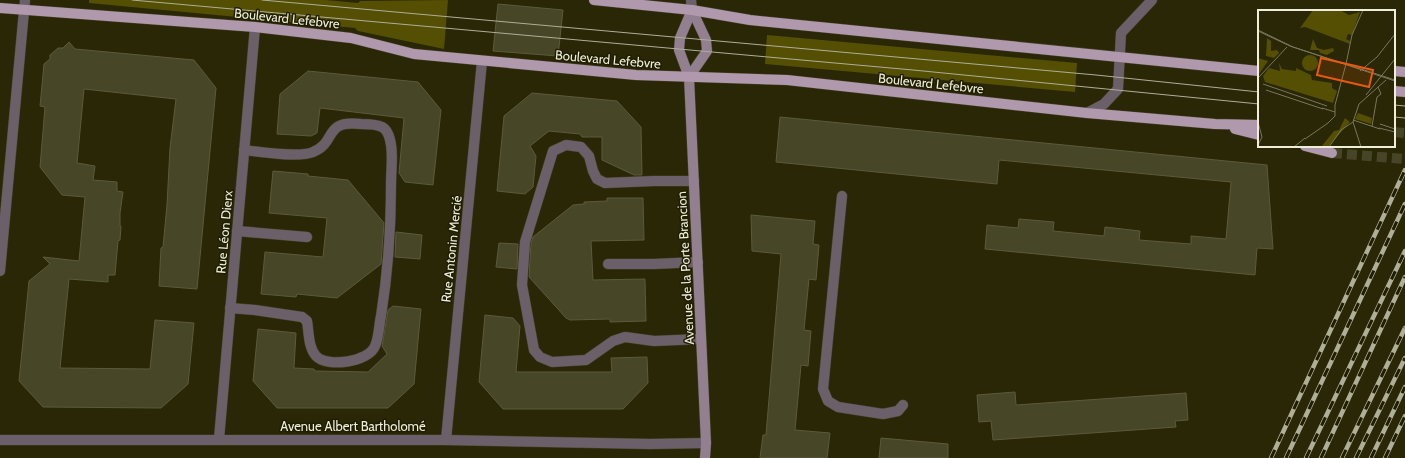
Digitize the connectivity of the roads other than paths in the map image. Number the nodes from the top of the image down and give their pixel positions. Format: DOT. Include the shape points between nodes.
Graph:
graph roads {
  1 [pos="594,0"];
  2 [pos="1152,0"];
  3 [pos="25,5"];
  4 [pos="692,5"];
  5 [pos="0,8"];
  6 [pos="255,27"];
  7 [pos="1119,57"];
  8 [pos="482,61"];
  9 [pos="1258,71"];
  10 [pos="1395,71"];
  11 [pos="1405,72"];
  12 [pos="689,77"];
  13 [pos="1395,90"];
  14 [pos="1405,92"];
  15 [pos="1087,113"];
  16 [pos="1215,124"];
  17 [pos="1258,125"];
  18 [pos="1258,135"];
  19 [pos="1309,147"];
  20 [pos="244,150"];
  21 [pos="1332,153"];
  22 [pos="694,181"];
  23 [pos="842,196"];
  24 [pos="237,231"];
  25 [pos="307,237"];
  26 [pos="698,262"];
  27 [pos="608,264"];
  28 [pos="0,271"];
  29 [pos="230,308"];
  30 [pos="701,339"];
  31 [pos="903,405"];
  32 [pos="219,439"];
  33 [pos="0,440"];
  34 [pos="446,440"];
  35 [pos="706,443"];
  36 [pos="705,458"];
  1 -- 4 [label="main road"];
  2 -- 7 [label="street" via="1122,33"];
  3 -- 5 [label="main road, Boulevard Lefebvre"];
  3 -- 6 [label="main road, Boulevard Lefebvre"];
  3 -- 28 [label="street"];
  4 -- 7 [label="main road" via="750,20"];
  4 -- 12 [label="main road, Avenue de la Porte Brancion" via="680,38 680,50"];
  4 -- 12 [label="main road" via="706,40 707,51"];
  6 -- 8 [label="main road, Boulevard Lefebvre" via="351,38 414,54"];
  6 -- 20 [label="street, Rue Léon Dierx"];
  7 -- 9 [label="main road"];
  7 -- 15 [label="street" via="1118,89 1104,104"];
  8 -- 12 [label="main road, Boulevard Lefebvre" via="636,75"];
  8 -- 34 [label="street, Rue Antonin Mercié"];
  10 -- 11 [label="main road"];
  12 -- 15 [label="main road, Boulevard Lefebvre" via="787,80"];
  12 -- 22 [label="main road, Avenue de la Porte Brancion"];
  13 -- 14 [label="main road"];
  15 -- 16 [label="main road, Boulevard Lefebvre"];
  16 -- 17 [label="main road, Boulevard Lefebvre"];
  16 -- 18 [label="main road, Boulevard Lefebvre"];
  19 -- 21 [label="main road"];
  20 -- 24 [label="street, Rue Léon Dierx"];
  20 -- 29 [label="street" via="307,154 323,145 335,127 348,122 380,126 386,130 392,146 391,218 386,287 375,346 368,355 348,362 323,360 316,356 309,341 307,321 302,317"];
  22 -- 26 [label="main road, Avenue de la Porte Brancion"];
  22 -- 30 [label="street" via="605,183 597,179 589,156 581,147 566,145 553,151 525,242 522,285 534,350 540,357 552,362 586,360 613,341 625,337 654,341"];
  23 -- 31 [label="street" via="823,389 828,401 838,407 884,414 898,411"];
  24 -- 25 [label="street"];
  24 -- 29 [label="street, Rue Léon Dierx"];
  26 -- 27 [label="street"];
  26 -- 30 [label="main road, Avenue de la Porte Brancion"];
  29 -- 32 [label="street, Rue Léon Dierx"];
  30 -- 35 [label="main road, Avenue de la Porte Brancion"];
  32 -- 33 [label="street, Avenue Albert Bartholomé"];
  32 -- 34 [label="street, Avenue Albert Bartholomé"];
  34 -- 35 [label="street, Avenue Albert Bartholomé"];
  35 -- 36 [label="main road, Avenue de la Porte Brancion"];
}
